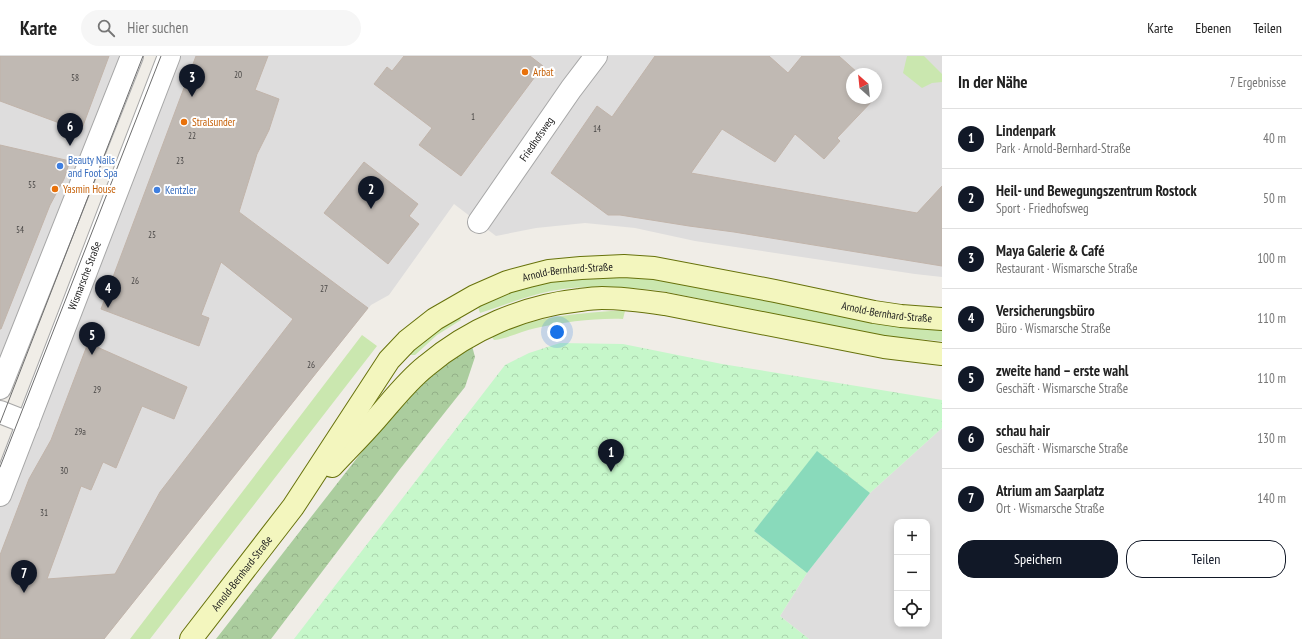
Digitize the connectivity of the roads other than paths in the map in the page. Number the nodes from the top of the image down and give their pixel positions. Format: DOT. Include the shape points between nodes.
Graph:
graph roads {
  1 [pos="132,56"];
  2 [pos="169,56"];
  3 [pos="596,56"];
  4 [pos="479,222"];
  5 [pos="942,319"];
  6 [pos="942,354"];
  7 [pos="0,388"];
  8 [pos="0,412"];
  9 [pos="28,423"];
  10 [pos="0,495"];
  11 [pos="293,507"];
  12 [pos="191,639"];
  1 -- 7 [label="street"];
  2 -- 9 [label="street, Wismarsche Straße"];
  3 -- 4 [label="street, Friedhofsweg"];
  5 -- 11 [label="main road, Arnold-Bernhard-Straße" via="874,312 654,268 580,268 549,271 514,280 466,301 435,319 407,340 390,360"];
  6 -- 11 [label="main road, Arnold-Bernhard-Straße" via="884,347 636,300 601,298 541,306 504,319 465,338 425,366"];
  8 -- 9 [label="street"];
  9 -- 10 [label="street, Wismarsche Straße"];
  11 -- 12 [label="main road, Arnold-Bernhard-Straße"];
}
